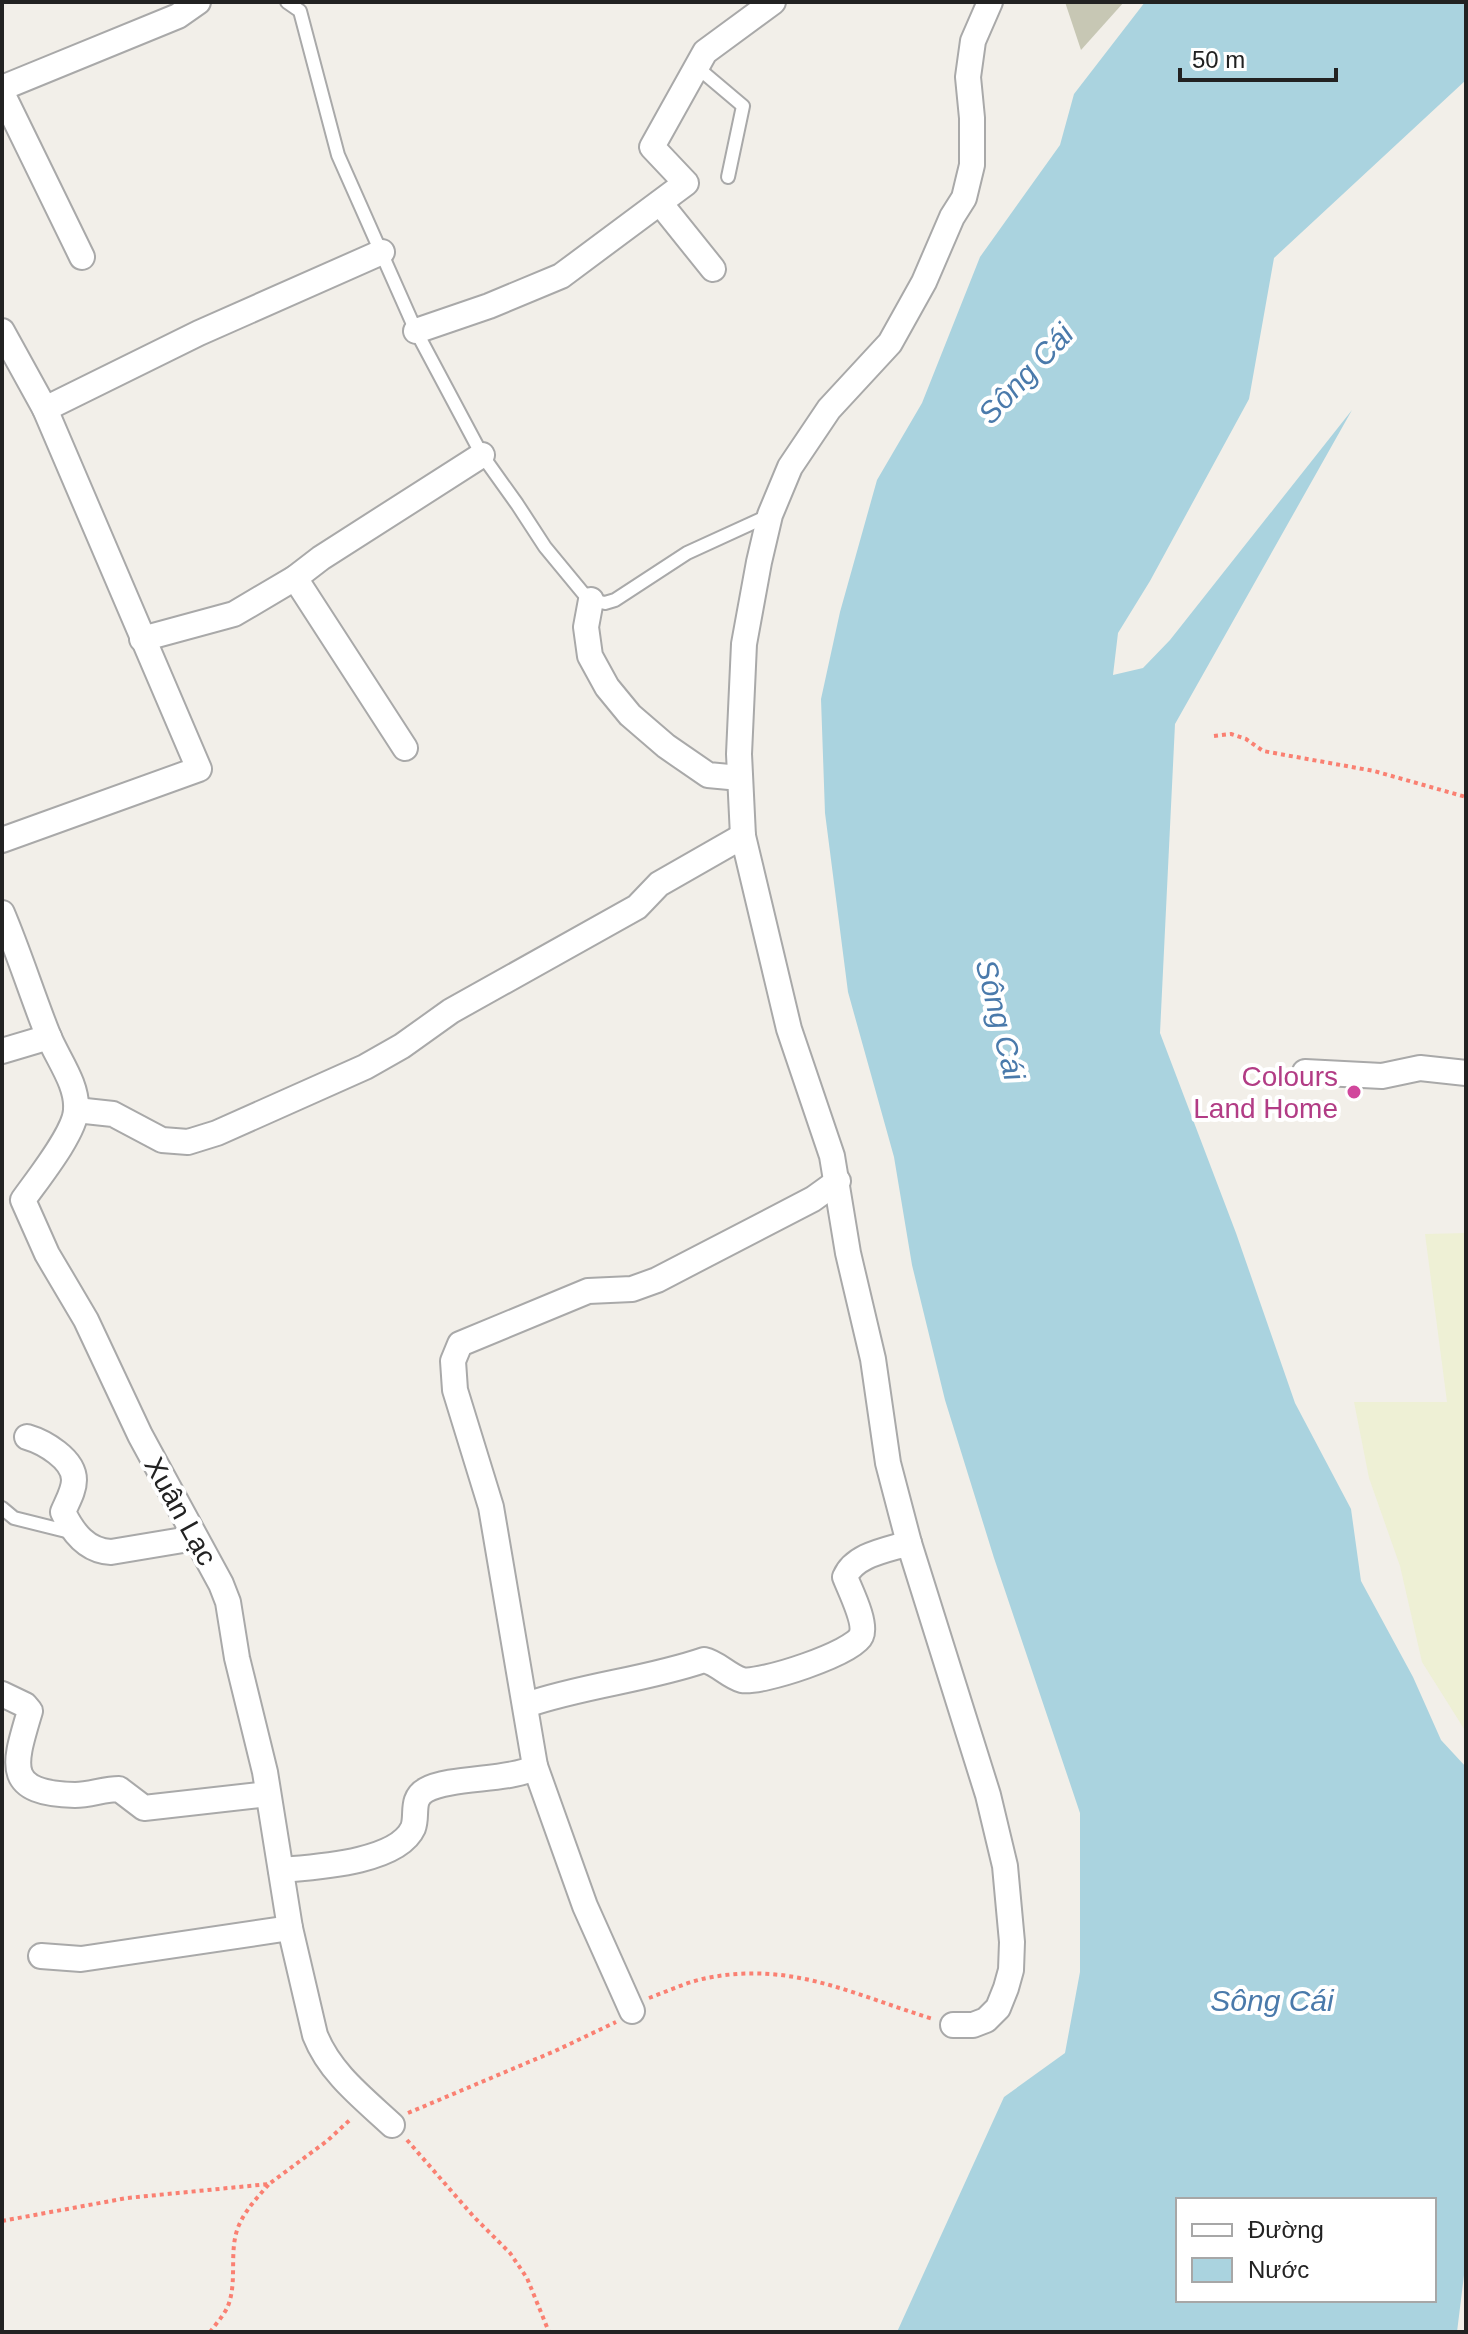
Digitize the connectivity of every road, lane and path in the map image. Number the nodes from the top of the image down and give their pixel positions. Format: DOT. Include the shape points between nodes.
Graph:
graph roads {
  1 [pos="198,2"];
  2 [pos="287,2"];
  3 [pos="773,2"];
  4 [pos="990,2"];
  5 [pos="698,68"];
  6 [pos="2,90"];
  7 [pos="728,177"];
  8 [pos="660,203"];
  9 [pos="382,252"];
  10 [pos="82,257"];
  11 [pos="713,269"];
  12 [pos="2,331"];
  13 [pos="416,331"];
  14 [pos="45,409"];
  15 [pos="482,455"];
  16 [pos="770,515"];
  17 [pos="295,578"];
  18 [pos="591,600"];
  19 [pos="142,639"];
  20 [pos="1214,736"];
  21 [pos="405,748"];
  22 [pos="740,778"];
  23 [pos="1466,797"];
  24 [pos="743,836"];
  25 [pos="2,840"];
  26 [pos="2,913"];
  27 [pos="49,1037"];
  28 [pos="2,1051"];
  29 [pos="1305,1072"];
  30 [pos="1466,1073"];
  31 [pos="76,1110"];
  32 [pos="838,1181"];
  33 [pos="13,1206"];
  34 [pos="27,1437"];
  35 [pos="2,1508"];
  36 [pos="75,1534"];
  37 [pos="195,1538"];
  38 [pos="909,1543"];
  39 [pos="2,1694"];
  40 [pos="526,1705"];
  41 [pos="535,1766"];
  42 [pos="268,1794"];
  43 [pos="281,1870"];
  44 [pos="290,1928"];
  45 [pos="41,1956"];
  46 [pos="632,2011"];
  47 [pos="953,2025"];
  48 [pos="368,2102"];
  49 [pos="392,2125"];
  50 [pos="269,2184"];
  51 [pos="2,2221"];
  52 [pos="210,2332"];
  53 [pos="549,2332"];
  1 -- 6 [label="street" via="178,16"];
  2 -- 9 [label="lane" via="300,11 338,155"];
  3 -- 5 [label="street" via="713,44"];
  4 -- 16 [label="street" via="973,41 968,77 972,165 964,198 890,343 829,409 790,467"];
  5 -- 7 [label="lane" via="743,106"];
  5 -- 8 [label="street" via="652,147 686,183"];
  6 -- 10 [label="street"];
  8 -- 11 [label="street"];
  8 -- 13 [label="street" via="561,276"];
  9 -- 13 [label="lane"];
  9 -- 14 [label="street"];
  12 -- 14 [label="street"];
  13 -- 15 [label="lane"];
  14 -- 19 [label="street"];
  15 -- 17 [label="street"];
  15 -- 18 [label="lane" via="545,547"];
  16 -- 18 [label="lane" via="687,553 615,600"];
  16 -- 22 [label="street" via="744,644"];
  17 -- 19 [label="street" via="234,614"];
  17 -- 21 [label="street"];
  18 -- 22 [label="street" via="586,627 590,656 630,715 708,775"];
  19 -- 25 [label="street" via="199,769"];
  20 -- 23 [label="path" via="1231,734 1263,751 1374,771"];
  22 -- 24 [label="street"];
  24 -- 31 [label="street" via="659,884 637,907 451,1011 402,1046 217,1133 188,1142 162,1140 113,1114"];
  24 -- 32 [label="street" via="789,1029"];
  26 -- 27 [label="street"];
  27 -- 28 [label="street"];
  27 -- 31 [label="street" via="66,1071"];
  29 -- 30 [label="street" via="1382,1076 1420,1068"];
  31 -- 33 [label="street, Xuân Lạc" via="71,1128"];
  32 -- 38 [label="street" via="888,1463"];
  32 -- 40 [label="street" via="657,1280 632,1289 588,1291 466,1341 455,1351 455,1390 491,1507"];
  33 -- 37 [label="street, Xuân Lạc" via="86,1320"];
  34 -- 36 [label="street" via="49,1446 71,1469 74,1484 63,1512"];
  35 -- 36 [label="lane" via="14,1518"];
  36 -- 37 [label="street" via="99,1551 111,1552"];
  37 -- 42 [label="street, Xuân Lạc" via="228,1602"];
  38 -- 40 [label="street" via="849,1569 845,1577 863,1628 859,1639 839,1653 747,1680 704,1660"];
  38 -- 47 [label="street" via="988,1795 1010,1904 1011,1970 998,2008 973,2025"];
  39 -- 42 [label="street" via="30,1711 18,1752 20,1778 27,1786 77,1795 119,1789 144,1808"];
  40 -- 41 [label="street"];
  41 -- 43 [label="street" via="425,1790 416,1801 414,1826 390,1849 359,1860"];
  41 -- 46 [label="street" via="585,1906"];
  42 -- 43 [label="street, Xuân Lạc"];
  43 -- 44 [label="street, Xuân Lạc"];
  44 -- 45 [label="street" via="81,1959"];
  44 -- 48 [label="street, Xuân Lạc" via="322,2052"];
  46 -- 47 [label="path" via="649,1998 704,1978 785,1974"];
  46 -- 49 [label="path"];
  48 -- 49 [label="street, Xuân Lạc"];
  48 -- 50 [label="path"];
  49 -- 53 [label="path" via="510,2253 527,2278"];
  50 -- 51 [label="path" via="139,2196"];
  50 -- 52 [label="path" via="239,2225 231,2296"];
}
